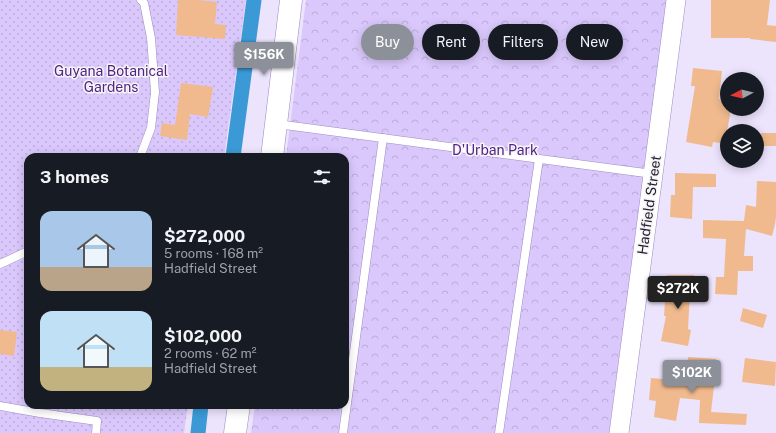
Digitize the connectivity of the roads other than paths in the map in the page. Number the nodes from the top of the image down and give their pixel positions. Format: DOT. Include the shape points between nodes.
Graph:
graph roads {
  1 [pos="141,0"];
  2 [pos="291,0"];
  3 [pos="676,0"];
  4 [pos="276,124"];
  5 [pos="383,138"];
  6 [pos="142,153"];
  7 [pos="272,153"];
  8 [pos="539,159"];
  9 [pos="653,174"];
  10 [pos="24,253"];
  11 [pos="0,264"];
  12 [pos="349,365"];
  13 [pos="0,406"];
  14 [pos="239,409"];
  15 [pos="345,409"];
  16 [pos="96,433"];
  17 [pos="236,433"];
  18 [pos="343,433"];
  19 [pos="499,433"];
  20 [pos="619,433"];
  1 -- 6 [label="lane" via="144,3 151,38 155,92 151,128"];
  2 -- 4 [label="main road"];
  3 -- 9 [label="street, Hadfield Street"];
  4 -- 5 [label="lane"];
  4 -- 7 [label="main road"];
  5 -- 8 [label="lane"];
  5 -- 12 [label="lane"];
  8 -- 9 [label="lane"];
  8 -- 19 [label="lane"];
  9 -- 20 [label="street, Hadfield Street"];
  10 -- 11 [label="lane"];
  13 -- 16 [label="lane" via="97,421"];
  14 -- 17 [label="main road"];
  15 -- 18 [label="lane"];
}
